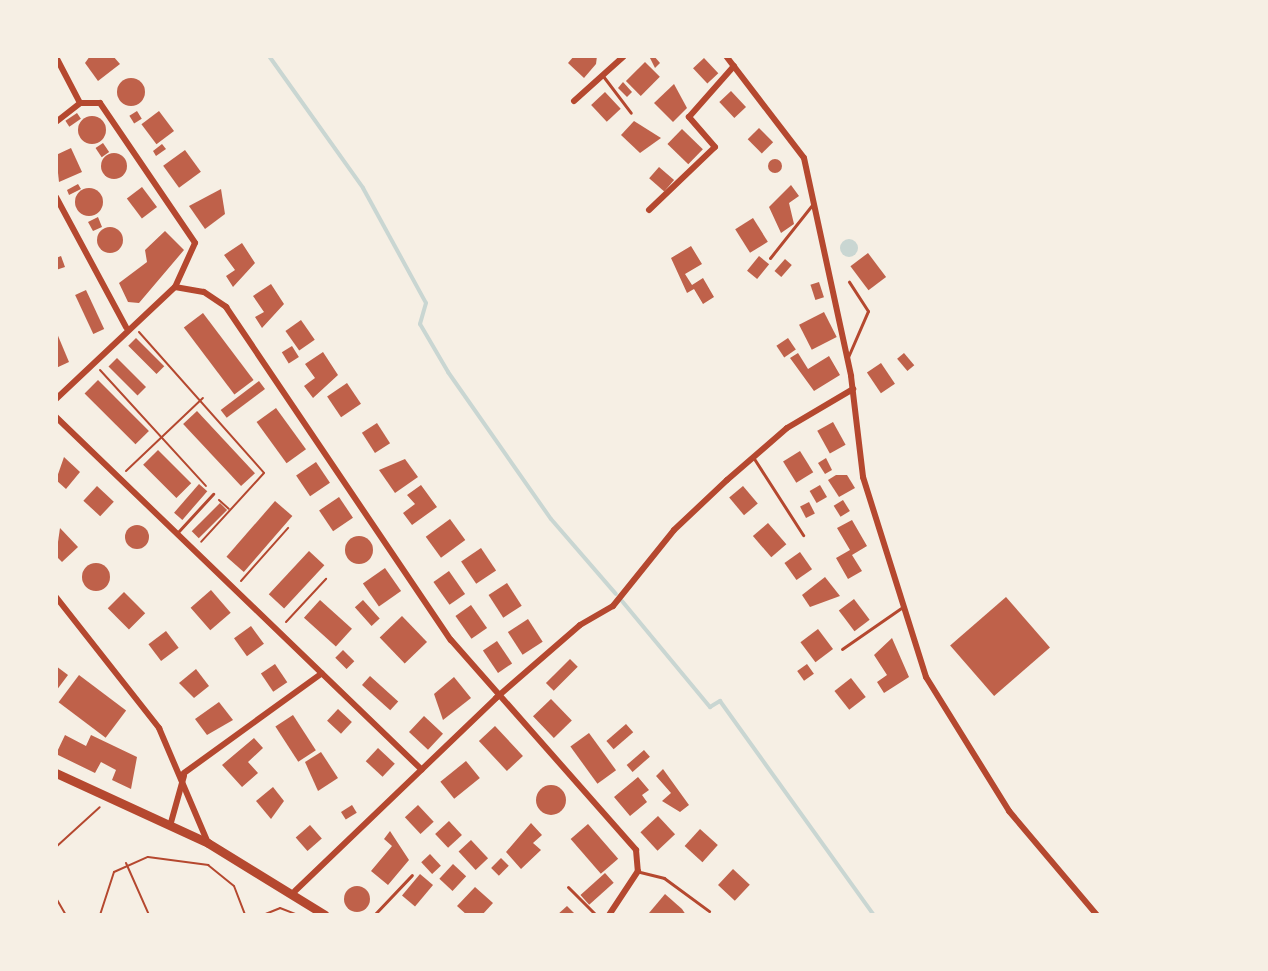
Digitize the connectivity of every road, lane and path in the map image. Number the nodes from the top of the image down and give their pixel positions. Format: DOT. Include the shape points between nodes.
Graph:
graph roads {
  1 [pos="624,56"];
  2 [pos="726,56"];
  3 [pos="56,57"];
  4 [pos="734,66"];
  5 [pos="601,74"];
  6 [pos="574,101"];
  7 [pos="80,103"];
  8 [pos="631,113"];
  9 [pos="56,122"];
  10 [pos="56,197"];
  11 [pos="812,205"];
  12 [pos="649,210"];
  13 [pos="770,258"];
  14 [pos="849,282"];
  15 [pos="175,287"];
  16 [pos="128,324"];
  17 [pos="91,360"];
  18 [pos="847,360"];
  19 [pos="853,389"];
  20 [pos="203,398"];
  21 [pos="56,399"];
  22 [pos="56,417"];
  23 [pos="161,436"];
  24 [pos="753,457"];
  25 [pos="117,481"];
  26 [pos="213,494"];
  27 [pos="230,510"];
  28 [pos="288,528"];
  29 [pos="175,535"];
  30 [pos="803,535"];
  31 [pos="192,551"];
  32 [pos="326,579"];
  33 [pos="234,589"];
  34 [pos="56,597"];
  35 [pos="904,606"];
  36 [pos="278,630"];
  37 [pos="842,649"];
  38 [pos="322,673"];
  39 [pos="496,698"];
  40 [pos="422,770"];
  41 [pos="56,773"];
  42 [pos="184,773"];
  43 [pos="109,797"];
  44 [pos="170,826"];
  45 [pos="208,843"];
  46 [pos="56,847"];
  47 [pos="125,862"];
  48 [pos="638,871"];
  49 [pos="412,875"];
  50 [pos="568,887"];
  51 [pos="295,891"];
  52 [pos="56,898"];
  53 [pos="709,911"];
  54 [pos="612,914"];
  55 [pos="66,915"];
  56 [pos="100,915"];
  57 [pos="149,915"];
  58 [pos="245,915"];
  59 [pos="263,915"];
  60 [pos="298,915"];
  61 [pos="325,915"];
  62 [pos="374,915"];
  63 [pos="596,915"];
  64 [pos="1097,915"];
  1 -- 5 [label="street"];
  2 -- 4 [label="street"];
  3 -- 7 [label="street"];
  4 -- 11 [label="street" via="804,158"];
  4 -- 12 [label="street" via="689,117 715,147"];
  5 -- 6 [label="street"];
  5 -- 8 [label="lane"];
  7 -- 9 [label="street"];
  7 -- 15 [label="street" via="100,103 195,243"];
  10 -- 16 [label="street"];
  11 -- 13 [label="lane"];
  11 -- 18 [label="street"];
  14 -- 18 [label="lane" via="868,311"];
  15 -- 16 [label="street"];
  15 -- 39 [label="street" via="204,292 226,307"];
  16 -- 17 [label="street"];
  16 -- 20 [label="path"];
  17 -- 21 [label="street"];
  17 -- 23 [label="path"];
  18 -- 19 [label="street"];
  19 -- 24 [label="street"];
  19 -- 35 [label="street" via="863,477"];
  20 -- 23 [label="path"];
  20 -- 27 [label="path" via="264,473"];
  22 -- 25 [label="street"];
  23 -- 25 [label="path"];
  23 -- 26 [label="path"];
  24 -- 30 [label="lane"];
  24 -- 39 [label="street" via="674,530 613,606 580,625"];
  25 -- 29 [label="street"];
  26 -- 27 [label="path"];
  26 -- 29 [label="lane"];
  27 -- 31 [label="path"];
  28 -- 33 [label="path"];
  29 -- 31 [label="street"];
  31 -- 33 [label="street"];
  32 -- 36 [label="path"];
  33 -- 36 [label="street"];
  34 -- 42 [label="street" via="146,707"];
  35 -- 37 [label="lane"];
  35 -- 64 [label="street" via="926,677 1009,811"];
  36 -- 38 [label="street"];
  38 -- 40 [label="street"];
  38 -- 42 [label="street"];
  39 -- 40 [label="street"];
  39 -- 48 [label="street" via="636,850"];
  40 -- 51 [label="street"];
  41 -- 43 [label="main road"];
  42 -- 44 [label="street"];
  42 -- 45 [label="street"];
  43 -- 44 [label="main road"];
  43 -- 46 [label="path"];
  44 -- 45 [label="main road"];
  45 -- 51 [label="main road"];
  47 -- 56 [label="path" via="103,892"];
  47 -- 57 [label="path"];
  47 -- 58 [label="path" via="148,857 208,865 234,886"];
  48 -- 53 [label="lane" via="664,878"];
  48 -- 54 [label="street"];
  49 -- 62 [label="lane"];
  50 -- 63 [label="lane"];
  51 -- 61 [label="main road"];
  52 -- 55 [label="path"];
  59 -- 60 [label="path" via="280,908"];
}
